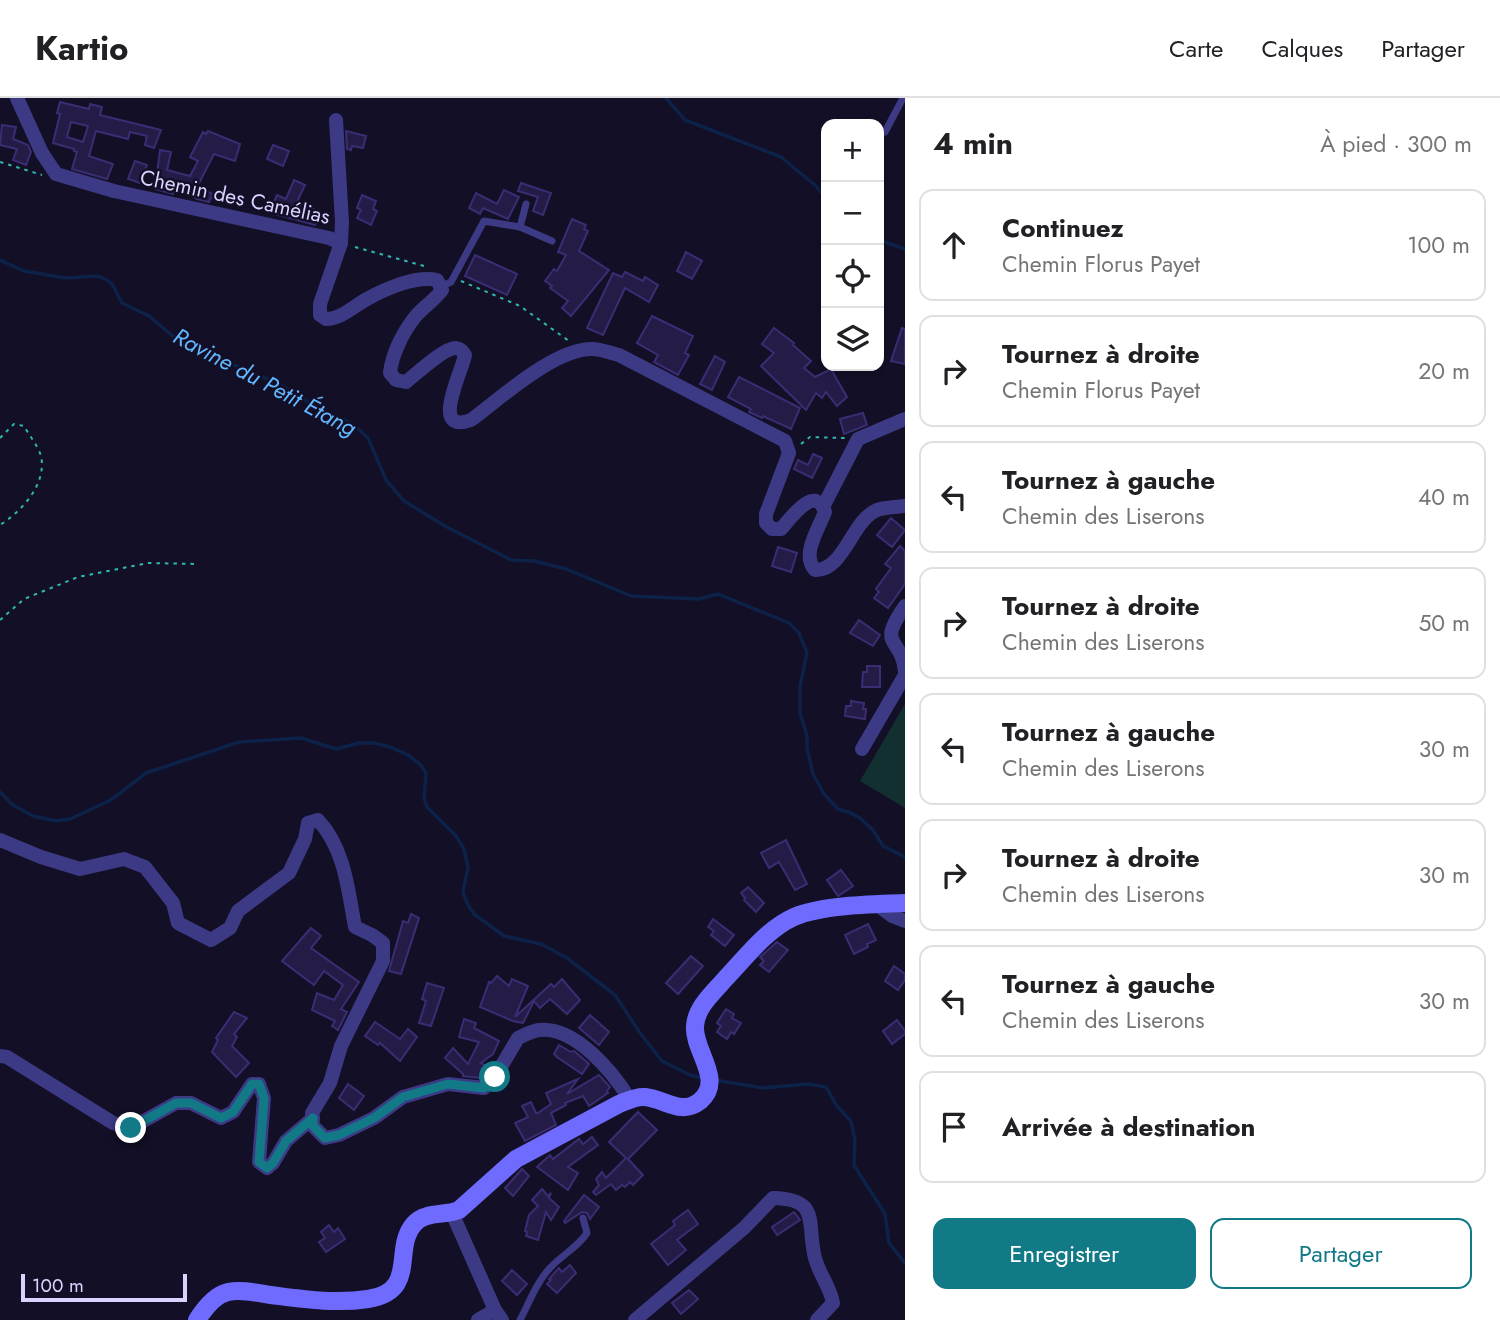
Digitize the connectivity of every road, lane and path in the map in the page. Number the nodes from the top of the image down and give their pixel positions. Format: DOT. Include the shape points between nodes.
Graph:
graph roads {
  1 [pos="18,98"];
  2 [pos="903,98"];
  3 [pos="336,120"];
  4 [pos="885,132"];
  5 [pos="0,162"];
  6 [pos="56,174"];
  7 [pos="526,204"];
  8 [pos="520,227"];
  9 [pos="552,241"];
  10 [pos="341,243"];
  11 [pos="427,267"];
  12 [pos="449,282"];
  13 [pos="582,351"];
  14 [pos="905,419"];
  15 [pos="0,438"];
  16 [pos="858,439"];
  17 [pos="789,453"];
  18 [pos="905,506"];
  19 [pos="823,507"];
  20 [pos="0,526"];
  21 [pos="197,564"];
  22 [pos="905,606"];
  23 [pos="0,620"];
  24 [pos="905,673"];
  25 [pos="862,749"];
  26 [pos="0,840"];
  27 [pos="905,903"];
  28 [pos="876,904"];
  29 [pos="905,921"];
  30 [pos="0,1056"];
  31 [pos="630,1100"];
  32 [pos="313,1118"];
  33 [pos="452,1213"];
  34 [pos="583,1218"];
  35 [pos="498,1315"];
  36 [pos="197,1320"];
  37 [pos="478,1320"];
  38 [pos="520,1320"];
  39 [pos="635,1320"];
  40 [pos="817,1320"];
  1 -- 6 [label="street"];
  2 -- 4 [label="lane"];
  3 -- 10 [label="street"];
  5 -- 6 [label="path" via="48,177"];
  6 -- 10 [label="street, Chemin des Camélias"];
  7 -- 8 [label="lane"];
  8 -- 9 [label="lane"];
  8 -- 12 [label="lane" via="484,220"];
  10 -- 11 [label="path"];
  10 -- 12 [label="street, Chemin des Camélias" via="320,304 320,315 326,319 397,286 428,278"];
  12 -- 13 [label="path" via="520,306"];
  12 -- 13 [label="street" via="416,316 401,340 390,373 406,382 446,350 461,350 463,368 449,404 449,415 456,422 471,420 550,362"];
  13 -- 17 [label="street" via="619,355 785,441"];
  14 -- 16 [label="street"];
  15 -- 20 [label="path" via="14,424 24,426 41,456 38,488"];
  16 -- 17 [label="path" via="810,437"];
  16 -- 19 [label="street"];
  17 -- 19 [label="street" via="766,523 781,529 806,502 814,500"];
  18 -- 19 [label="street" via="876,510 832,564 815,570 809,554"];
  21 -- 23 [label="path" via="149,563 78,578 24,599"];
  22 -- 24 [label="street" via="891,630 891,640"];
  24 -- 25 [label="street"];
  26 -- 32 [label="street" via="80,869 124,859 145,867 173,903 178,923 211,940 230,928 238,911 289,873 308,823 318,820 337,849 355,927 383,943 383,961 341,1046"];
  27 -- 28 [label="main road"];
  28 -- 29 [label="street"];
  28 -- 31 [label="main road" via="806,913 786,922 758,944 706,1001 695,1026 709,1078 706,1095 689,1108 645,1097"];
  30 -- 32 [label="street" via="113,1123 131,1128 176,1103 191,1103 221,1118 233,1112 252,1084 259,1084 264,1098 259,1162 267,1168 286,1141"];
  31 -- 32 [label="street" via="587,1048 567,1036 540,1030 518,1038 484,1088 448,1084 403,1097 374,1118 325,1138 313,1126"];
  31 -- 33 [label="main road" via="516,1159"];
  33 -- 35 [label="street"];
  33 -- 36 [label="main road" via="422,1217 413,1224 396,1286 377,1297 332,1302 231,1291 209,1304"];
  34 -- 38 [label="lane" via="587,1233 550,1268"];
  35 -- 37 [label="street"];
  39 -- 40 [label="street" via="773,1198 802,1203 811,1217 815,1258 833,1303"];
}
